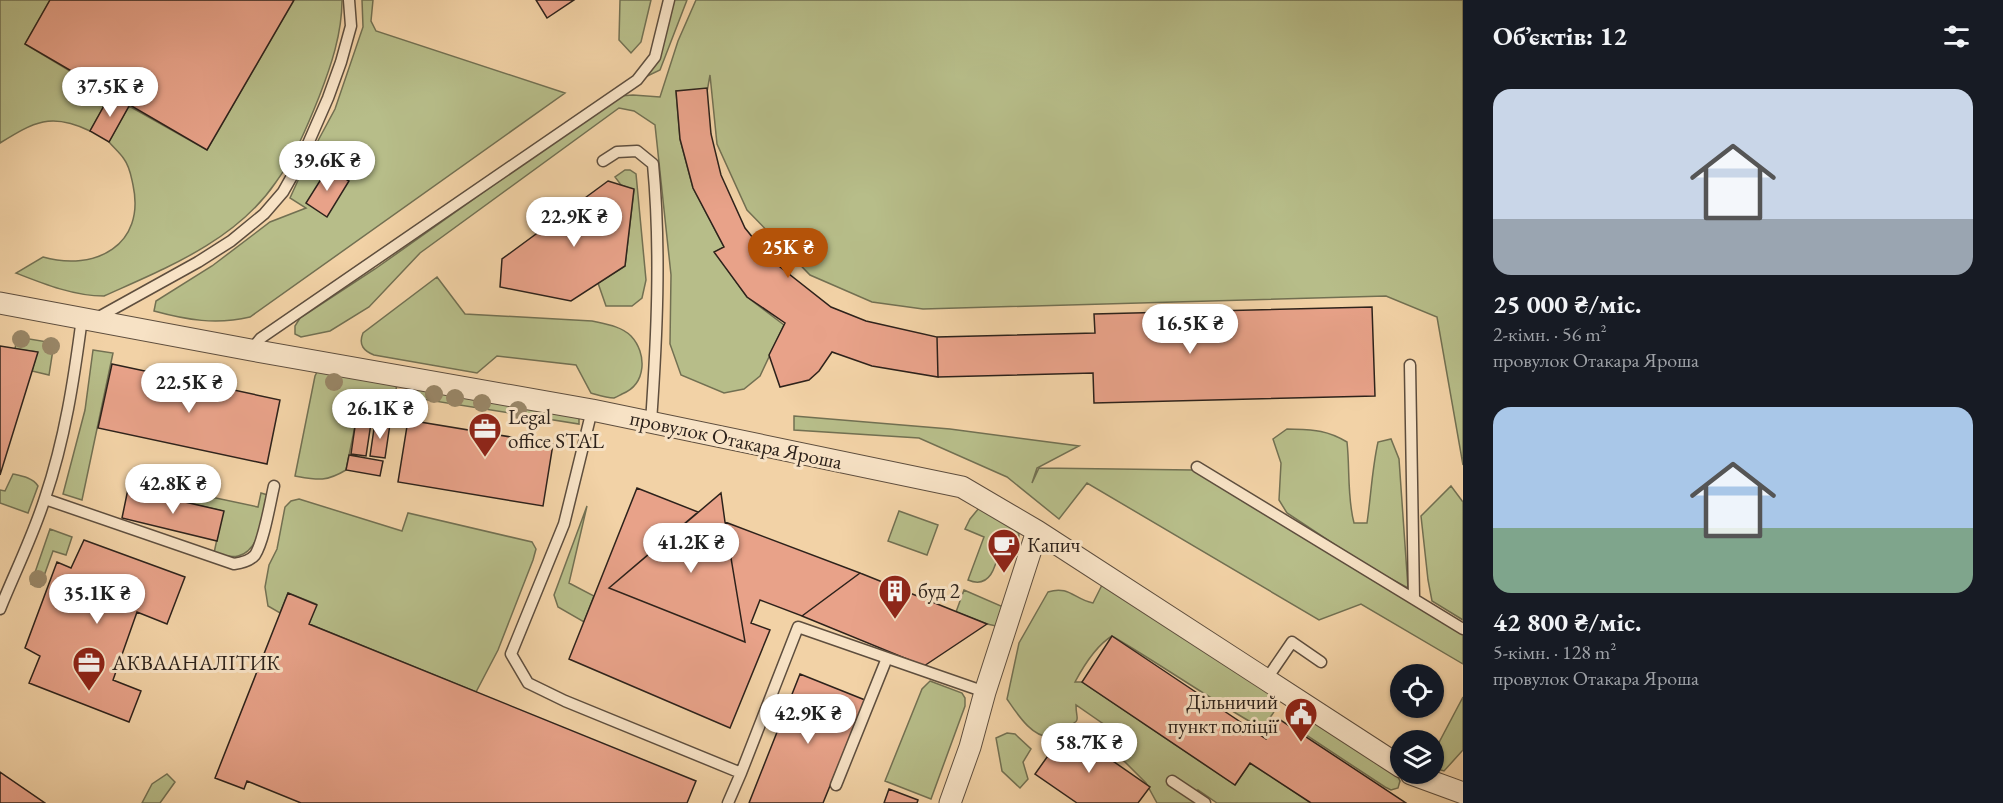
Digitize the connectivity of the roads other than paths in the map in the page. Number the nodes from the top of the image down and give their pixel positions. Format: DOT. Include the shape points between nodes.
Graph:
graph roads {
  1 [pos="350,0"];
  2 [pos="669,0"];
  3 [pos="603,161"];
  4 [pos="0,303"];
  5 [pos="88,319"];
  6 [pos="251,350"];
  7 [pos="1410,364"];
  8 [pos="592,410"];
  9 [pos="651,422"];
  10 [pos="1197,467"];
  11 [pos="274,486"];
  12 [pos="45,499"];
  13 [pos="1037,531"];
  14 [pos="1414,599"];
  15 [pos="0,609"];
  16 [pos="1463,629"];
  17 [pos="887,658"];
  18 [pos="1322,662"];
  19 [pos="1266,680"];
  20 [pos="985,692"];
  21 [pos="1390,760"];
  22 [pos="741,773"];
  23 [pos="1172,781"];
  24 [pos="1437,784"];
  25 [pos="836,785"];
  26 [pos="1463,793"];
  27 [pos="728,803"];
  28 [pos="950,803"];
  29 [pos="1205,803"];
  1 -- 5 [label="lane" via="351,26 341,62 284,192 231,241"];
  2 -- 6 [label="lane" via="655,57 637,80 261,338"];
  3 -- 9 [label="lane" via="617,152 637,151 653,164 658,319"];
  4 -- 5 [label="street, провулок Отакара Яроша"];
  5 -- 6 [label="street, провулок Отакара Яроша"];
  5 -- 12 [label="lane"];
  6 -- 8 [label="street, провулок Отакара Яроша"];
  7 -- 14 [label="lane"];
  8 -- 9 [label="street, провулок Отакара Яроша"];
  8 -- 22 [label="lane" via="564,524 511,654 528,683"];
  9 -- 13 [label="street, провулок Отакара Яроша" via="962,487"];
  10 -- 14 [label="lane"];
  11 -- 12 [label="lane" via="255,555 234,564"];
  12 -- 15 [label="lane"];
  13 -- 19 [label="street, провулок Отакара Яроша"];
  13 -- 20 [label="street"];
  14 -- 16 [label="lane"];
  17 -- 20 [label="lane"];
  17 -- 22 [label="lane" via="798,627"];
  17 -- 25 [label="lane"];
  18 -- 19 [label="lane" via="1292,642"];
  19 -- 21 [label="street, провулок Отакара Яроша"];
  20 -- 28 [label="street"];
  22 -- 27 [label="lane"];
  23 -- 29 [label="lane"];
  24 -- 26 [label="street"];
}
